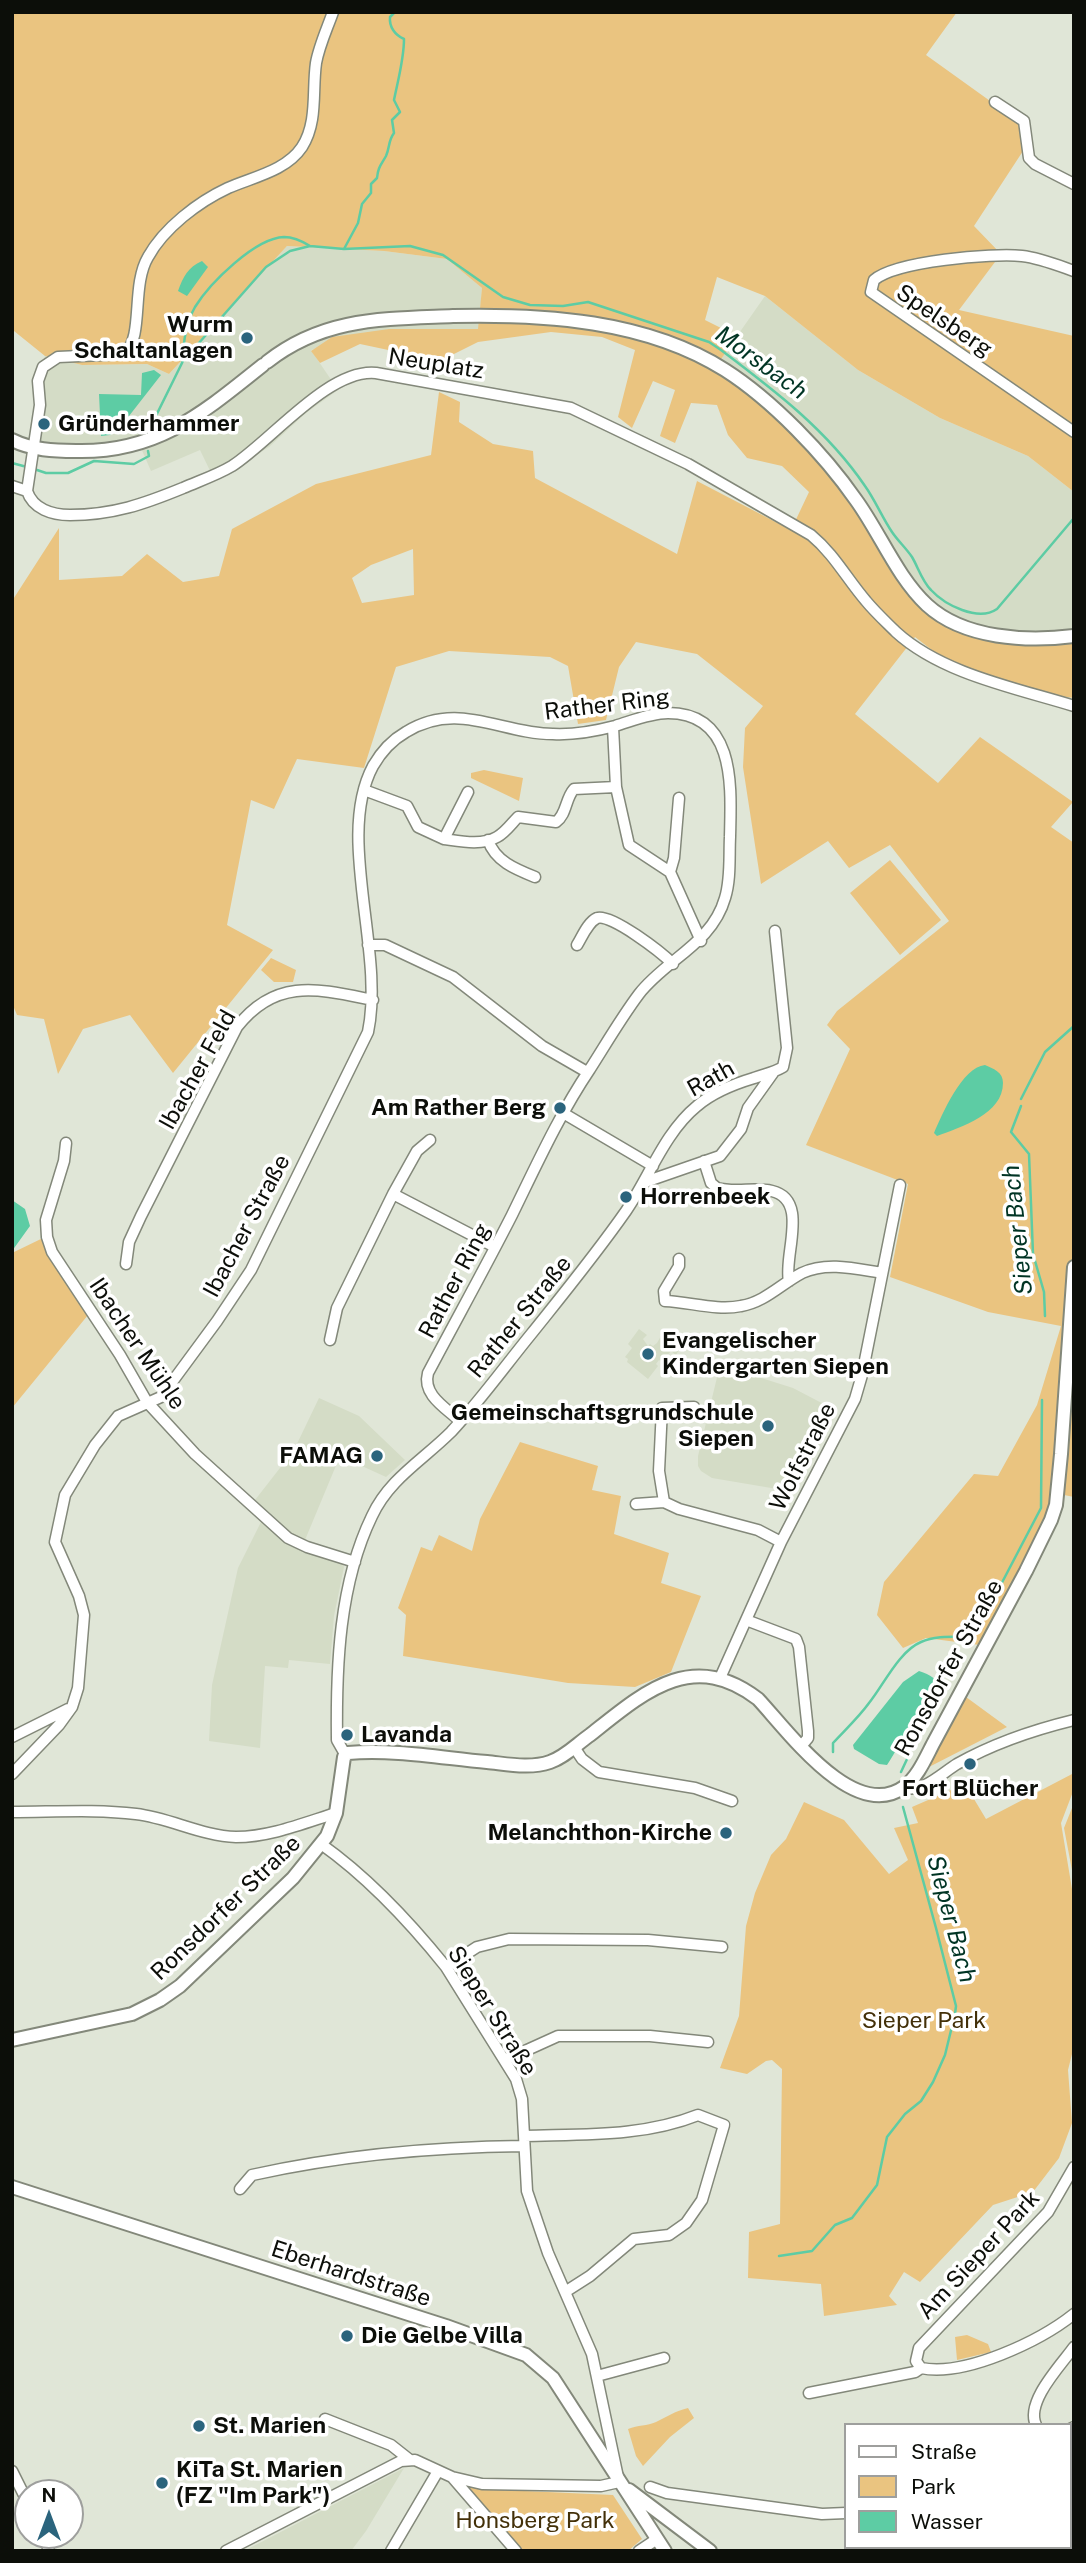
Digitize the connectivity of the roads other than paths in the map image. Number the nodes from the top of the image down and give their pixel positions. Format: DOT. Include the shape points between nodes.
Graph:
graph roads {
  1 [pos="333,12"];
  2 [pos="995,102"];
  3 [pos="1074,184"];
  4 [pos="1074,271"];
  5 [pos="1074,432"];
  6 [pos="12,440"];
  7 [pos="34,448"];
  8 [pos="12,486"];
  9 [pos="27,491"];
  10 [pos="1074,636"];
  11 [pos="1074,706"];
  12 [pos="613,726"];
  13 [pos="617,787"];
  14 [pos="365,790"];
  15 [pos="468,792"];
  16 [pos="679,798"];
  17 [pos="444,839"];
  18 [pos="488,840"];
  19 [pos="670,872"];
  20 [pos="535,877"];
  21 [pos="775,931"];
  22 [pos="701,941"];
  23 [pos="577,945"];
  24 [pos="369,946"];
  25 [pos="673,964"];
  26 [pos="373,1000"];
  27 [pos="587,1072"];
  28 [pos="773,1073"];
  29 [pos="563,1113"];
  30 [pos="430,1140"];
  31 [pos="66,1143"];
  32 [pos="704,1161"];
  33 [pos="653,1166"];
  34 [pos="645,1182"];
  35 [pos="900,1185"];
  36 [pos="393,1194"];
  37 [pos="495,1247"];
  38 [pos="679,1259"];
  39 [pos="126,1264"];
  40 [pos="1074,1267"];
  41 [pos="882,1273"];
  42 [pos="789,1281"];
  43 [pos="330,1340"];
  44 [pos="148,1402"];
  45 [pos="694,1407"];
  46 [pos="460,1422"];
  47 [pos="664,1502"];
  48 [pos="636,1504"];
  49 [pos="782,1542"];
  50 [pos="355,1562"];
  51 [pos="746,1620"];
  52 [pos="720,1678"];
  53 [pos="72,1707"];
  54 [pos="1074,1720"];
  55 [pos="12,1738"];
  56 [pos="802,1745"];
  57 [pos="574,1747"];
  58 [pos="345,1754"];
  59 [pos="12,1774"];
  60 [pos="904,1787"];
  61 [pos="732,1801"];
  62 [pos="12,1812"];
  63 [pos="336,1813"];
  64 [pos="321,1844"];
  65 [pos="722,1947"];
  66 [pos="446,1967"];
  67 [pos="12,2040"];
  68 [pos="708,2042"];
  69 [pos="505,2060"];
  70 [pos="524,2141"];
  71 [pos="1074,2167"];
  72 [pos="12,2187"];
  73 [pos="240,2189"];
  74 [pos="565,2292"];
  75 [pos="1074,2314"];
  76 [pos="1074,2347"];
  77 [pos="664,2358"];
  78 [pos="921,2368"];
  79 [pos="597,2376"];
  80 [pos="809,2393"];
  81 [pos="325,2419"];
  82 [pos="1035,2423"];
  83 [pos="410,2460"];
  84 [pos="438,2471"];
  85 [pos="452,2477"];
  86 [pos="619,2482"];
  87 [pos="650,2487"];
  88 [pos="844,2513"];
  89 [pos="657,2539"];
  90 [pos="226,2551"];
  91 [pos="391,2551"];
  92 [pos="516,2551"];
  93 [pos="639,2551"];
  94 [pos="665,2551"];
  95 [pos="710,2551"];
  1 -- 7 [label="street" via="318,53 313,116 302,146 278,168 203,203 164,235 140,277 135,339 125,354 58,357 46,363 38,381"];
  2 -- 3 [label="street" via="1024,121 1026,151 1035,164"];
  4 -- 5 [label="street, Spelsberg" via="1020,256 973,258 897,268 874,280 871,292"];
  6 -- 7 [label="main road"];
  7 -- 9 [label="street"];
  7 -- 10 [label="main road" via="91,452 149,442 196,418 298,340 335,326 425,317 594,323 657,340 726,371 769,406 807,441 856,499 918,594 937,612 996,635"];
  8 -- 9 [label="street"];
  9 -- 11 [label="street, Neuplatz" via="40,508 62,515 112,513 161,497 218,474 254,451 323,392 352,375 368,372 542,401 578,410 688,464 811,535 827,548 866,602 915,646 990,680"];
  12 -- 13 [label="street"];
  12 -- 14 [label="street, Rather Ring" via="554,734 467,718 427,722 384,750"];
  12 -- 22 [label="street, Rather Ring" via="673,713 700,722 722,746 730,786 728,886 720,912"];
  13 -- 18 [label="street" via="575,789 555,822 518,817"];
  13 -- 19 [label="street" via="629,845"];
  14 -- 17 [label="street" via="407,806 418,827"];
  14 -- 24 [label="street, Ibacher Straße" via="359,841"];
  15 -- 17 [label="street"];
  16 -- 19 [label="street"];
  17 -- 18 [label="street"];
  18 -- 20 [label="street" via="492,852 514,869"];
  19 -- 22 [label="street"];
  21 -- 28 [label="street, Rath" via="787,1048 783,1068"];
  22 -- 25 [label="street, Rather Ring"];
  23 -- 25 [label="street" via="591,922 602,917 658,948"];
  24 -- 26 [label="street, Ibacher Straße"];
  24 -- 27 [label="street" via="385,945 453,977 542,1046"];
  25 -- 27 [label="street, Rather Ring" via="639,995"];
  26 -- 39 [label="street, Ibacher Feld" via="324,990 292,990 265,1001 245,1018 141,1216 129,1242"];
  26 -- 44 [label="street, Ibacher Straße" via="362,1046 251,1270 169,1390"];
  27 -- 29 [label="street, Rather Ring"];
  28 -- 32 [label="street, Rath" via="748,1108 734,1139 720,1156"];
  28 -- 33 [label="street, Rath" via="744,1081 697,1106"];
  29 -- 33 [label="street"];
  29 -- 37 [label="street, Rather Ring"];
  30 -- 36 [label="street" via="417,1151"];
  31 -- 44 [label="street, Ibacher Mühle" via="46,1220 48,1242"];
  32 -- 34 [label="street, Rath"];
  32 -- 42 [label="street" via="716,1188 772,1191 786,1200 793,1219 786,1271"];
  33 -- 34 [label="street, Rather Straße"];
  34 -- 46 [label="street, Rather Straße" via="590,1261"];
  35 -- 41 [label="street, Wolfstraße"];
  36 -- 37 [label="street"];
  36 -- 43 [label="street" via="337,1308"];
  37 -- 46 [label="street, Rather Ring" via="427,1378 429,1392"];
  38 -- 42 [label="street" via="664,1291 666,1301 742,1306"];
  40 -- 60 [label="main road, Ronsdorfer Straße" via="1059,1479 1051,1520 934,1742"];
  41 -- 42 [label="street" via="825,1267"];
  41 -- 49 [label="street, Wolfstraße" via="855,1399"];
  44 -- 50 [label="street, Ibacher Mühle" via="196,1455 288,1538"];
  44 -- 53 [label="street, Ibacher Straße" via="118,1416 74,1478 62,1506 56,1548 79,1596 85,1624"];
  45 -- 47 [label="street" via="662,1408 659,1471"];
  46 -- 50 [label="street, Rather Straße" via="386,1492"];
  47 -- 48 [label="street, Wolfstraße"];
  47 -- 49 [label="street, Wolfstraße" via="758,1530"];
  49 -- 51 [label="street, Wolfstraße"];
  50 -- 58 [label="street, Rather Straße" via="342,1623 339,1669 337,1740"];
  51 -- 52 [label="street, Wolfstraße"];
  51 -- 56 [label="street" via="796,1639 808,1731"];
  52 -- 56 [label="main road, Ronsdorfer Straße" via="758,1699"];
  52 -- 57 [label="main road, Ronsdorfer Straße" via="694,1676 652,1688"];
  53 -- 55 [label="street"];
  53 -- 59 [label="street, Ibacher Straße"];
  54 -- 60 [label="street" via="984,1750 918,1788"];
  56 -- 60 [label="main road, Ronsdorfer Straße" via="834,1778 862,1794 885,1795"];
  57 -- 58 [label="main road, Ronsdorfer Straße" via="552,1762 534,1766"];
  57 -- 61 [label="street" via="599,1772 695,1788"];
  58 -- 63 [label="main road, Ronsdorfer Straße"];
  62 -- 63 [label="street" via="130,1813 236,1837"];
  63 -- 64 [label="main road, Ronsdorfer Straße"];
  64 -- 66 [label="street, Sieper Straße" via="380,1892"];
  64 -- 67 [label="main road, Ronsdorfer Straße" via="293,1878 160,2000 118,2018"];
  65 -- 66 [label="street" via="509,1939 477,1947"];
  66 -- 69 [label="street, Sieper Straße"];
  68 -- 69 [label="street" via="650,2036 558,2036"];
  69 -- 70 [label="street, Sieper Straße" via="522,2099"];
  70 -- 73 [label="street" via="322,2161 252,2175"];
  70 -- 74 [label="street, Sieper Straße" via="527,2191"];
  70 -- 74 [label="street" via="647,2131 702,2115 724,2125 702,2200 686,2223 669,2235 635,2239"];
  71 -- 78 [label="street, Am Sieper Park" via="1048,2213 919,2348 916,2361"];
  72 -- 86 [label="main road, Eberhardstraße" via="526,2355 553,2378"];
  74 -- 79 [label="street, Sieper Straße"];
  75 -- 78 [label="street" via="1047,2333 994,2358"];
  76 -- 82 [label="street" via="1035,2405"];
  77 -- 79 [label="street"];
  78 -- 80 [label="street"];
  79 -- 86 [label="street, Sieper Straße"];
  81 -- 83 [label="street" via="391,2445"];
  83 -- 84 [label="street"];
  83 -- 90 [label="street" via="395,2463"];
  84 -- 85 [label="street"];
  84 -- 91 [label="street"];
  85 -- 86 [label="street" via="482,2484 601,2486"];
  85 -- 92 [label="street"];
  86 -- 89 [label="main road, Eberhardstraße"];
  86 -- 95 [label="main road"];
  87 -- 88 [label="street" via="822,2514"];
  89 -- 93 [label="street"];
  89 -- 94 [label="main road, Eberhardstraße"];
}
